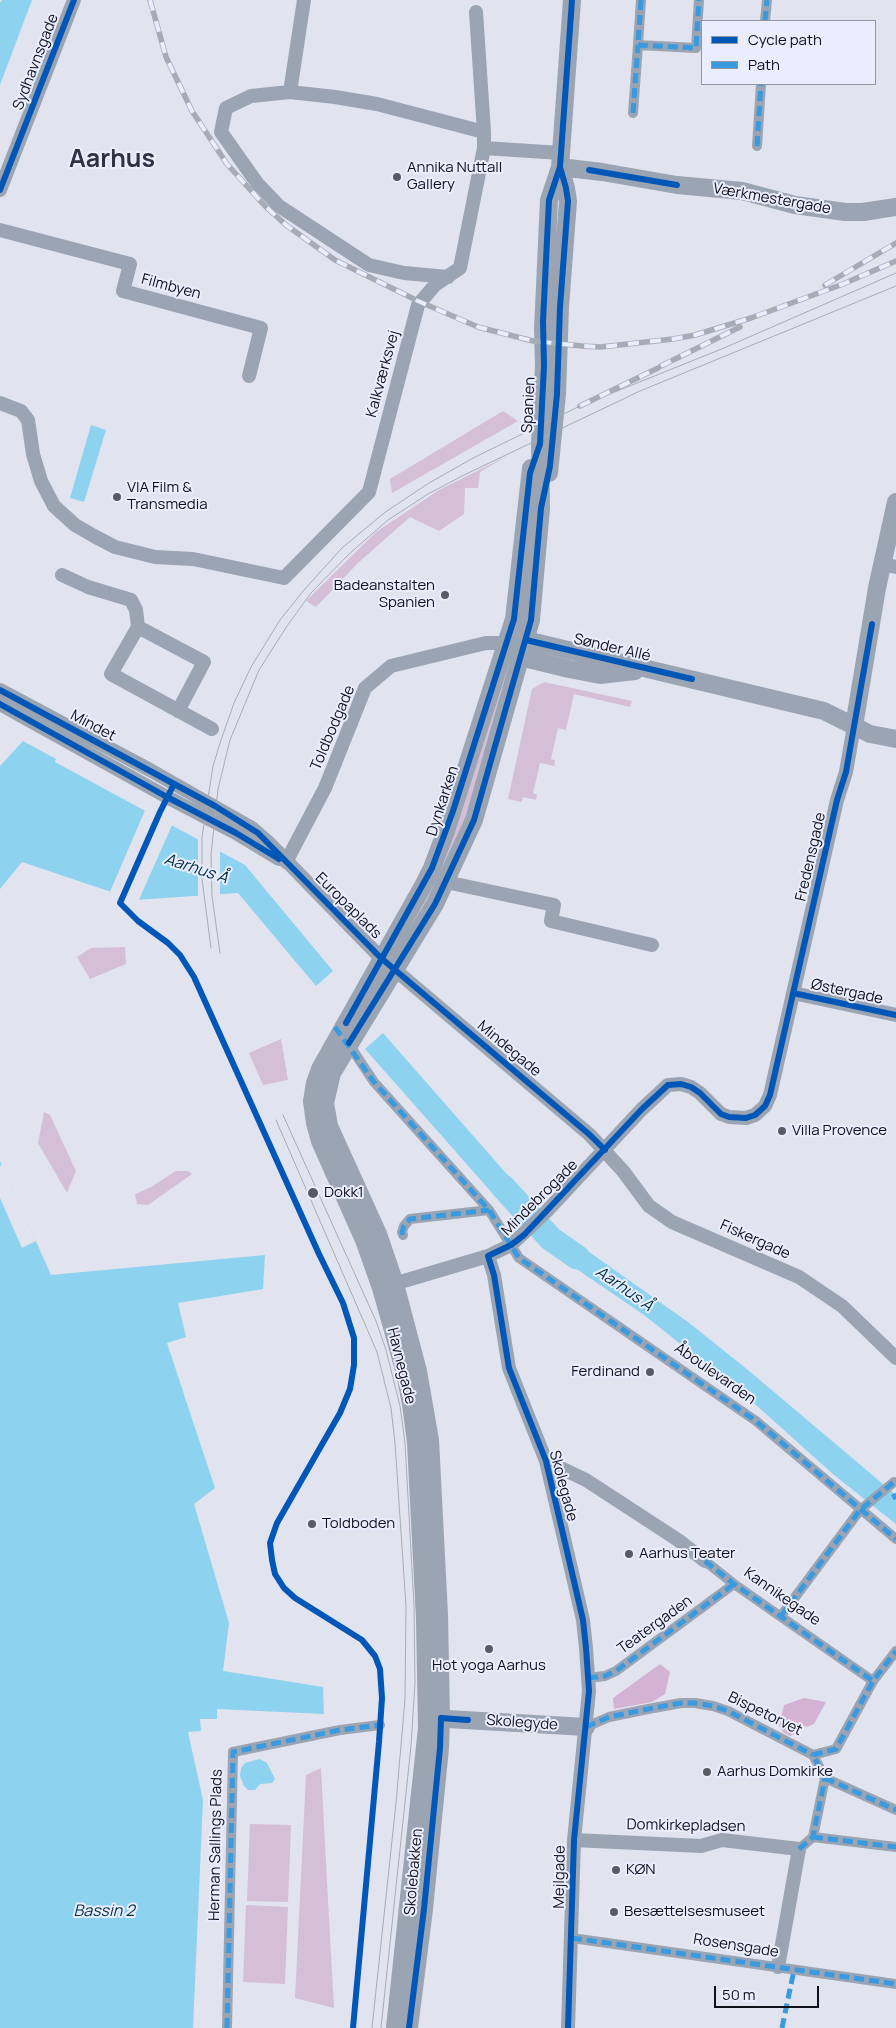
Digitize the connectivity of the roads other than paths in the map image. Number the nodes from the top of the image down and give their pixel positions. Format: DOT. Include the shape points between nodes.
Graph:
graph roads {
  1 [pos="74,0"];
  2 [pos="304,0"];
  3 [pos="572,0"];
  4 [pos="641,0"];
  5 [pos="699,0"];
  6 [pos="767,0"];
  7 [pos="476,12"];
  8 [pos="766,20"];
  9 [pos="638,44"];
  10 [pos="762,85"];
  11 [pos="290,92"];
  12 [pos="633,113"];
  13 [pos="484,132"];
  14 [pos="758,146"];
  15 [pos="484,148"];
  16 [pos="560,160"];
  17 [pos="0,190"];
  18 [pos="896,207"];
  19 [pos="0,230"];
  20 [pos="448,277"];
  21 [pos="560,307"];
  22 [pos="544,366"];
  23 [pos="249,376"];
  24 [pos="0,403"];
  25 [pos="540,444"];
  26 [pos="896,502"];
  27 [pos="541,508"];
  28 [pos="889,565"];
  29 [pos="62,574"];
  30 [pos="138,627"];
  31 [pos="526,640"];
  32 [pos="507,643"];
  33 [pos="520,657"];
  34 [pos="648,669"];
  35 [pos="0,690"];
  36 [pos="0,704"];
  37 [pos="178,711"];
  38 [pos="854,726"];
  39 [pos="212,729"];
  40 [pos="896,740"];
  41 [pos="174,784"];
  42 [pos="168,797"];
  43 [pos="286,862"];
  44 [pos="446,882"];
  45 [pos="652,945"];
  46 [pos="381,958"];
  47 [pos="396,969"];
  48 [pos="793,993"];
  49 [pos="896,1015"];
  50 [pos="342,1035"];
  51 [pos="770,1095"];
  52 [pos="605,1150"];
  53 [pos="489,1210"];
  54 [pos="403,1236"];
  55 [pos="511,1245"];
  56 [pos="488,1256"];
  57 [pos="388,1286"];
  58 [pos="896,1358"];
  59 [pos="546,1461"];
  60 [pos="891,1485"];
  61 [pos="863,1508"];
  62 [pos="896,1539"];
  63 [pos="705,1561"];
  64 [pos="734,1584"];
  65 [pos="781,1616"];
  66 [pos="896,1651"];
  67 [pos="588,1678"];
  68 [pos="873,1680"];
  69 [pos="434,1718"];
  70 [pos="380,1725"];
  71 [pos="586,1727"];
  72 [pos="813,1755"];
  73 [pos="825,1778"];
  74 [pos="896,1810"];
  75 [pos="813,1837"];
  76 [pos="574,1840"];
  77 [pos="896,1847"];
  78 [pos="799,1849"];
  79 [pos="572,1938"];
  80 [pos="778,1967"];
  81 [pos="896,1984"];
  82 [pos="227,2028"];
  83 [pos="395,2028"];
  84 [pos="409,2028"];
  85 [pos="568,2028"];
  1 -- 17 [label="street, Sydhavnsgade"];
  2 -- 11 [label="street"];
  3 -- 16 [label="street, Spanien"];
  4 -- 9 [label="street"];
  5 -- 9 [label="street" via="696,48"];
  6 -- 8 [label="street"];
  7 -- 13 [label="street, Kalkværksvej"];
  9 -- 12 [label="street"];
  10 -- 14 [label="street"];
  11 -- 13 [label="street" via="377,104"];
  11 -- 20 [label="street" via="251,96 226,108 221,132 257,183 279,206 368,265 404,273"];
  13 -- 15 [label="street, Kalkværksvej"];
  15 -- 16 [label="street"];
  15 -- 20 [label="street, Kalkværksvej" via="460,268"];
  16 -- 18 [label="street, Værkmestergade" via="602,172 677,185 742,191 795,205 846,212"];
  16 -- 21 [label="street, Spanien" via="568,201"];
  16 -- 22 [label="street, Spanien" via="549,200"];
  19 -- 23 [label="street, Filmbyen" via="130,264 123,291 261,328"];
  20 -- 24 [label="street, Kalkværksvej" via="435,285 418,306 368,492 284,578 193,559 154,557 115,547 75,525 54,506 41,481 28,420 21,410"];
  21 -- 22 [label="street, Spanien"];
  21 -- 27 [label="street, Spanien" via="554,440"];
  22 -- 25 [label="street, Spanien"];
  25 -- 27 [label="street, Spanien"];
  25 -- 32 [label="street, Spanien" via="530,472 514,618"];
  26 -- 28 [label="street, Fredensgade"];
  27 -- 31 [label="street, Spanien"];
  28 -- 38 [label="street, Fredensgade" via="876,588"];
  29 -- 30 [label="street" via="88,587 131,600 138,616"];
  30 -- 37 [label="street" via="204,662"];
  30 -- 37 [label="street" via="111,674"];
  31 -- 32 [label="street, Sønder Allé"];
  31 -- 33 [label="street"];
  31 -- 34 [label="street, Sønder Allé"];
  32 -- 33 [label="street"];
  32 -- 43 [label="street, Toldbodgade" via="486,643 391,666 365,688 325,788"];
  32 -- 46 [label="street, Dynkarken" via="435,860"];
  33 -- 34 [label="street, Sønder Allé" via="600,675"];
  33 -- 44 [label="street" via="476,814"];
  34 -- 38 [label="street, Sønder Allé" via="824,711"];
  35 -- 41 [label="street, Mindet"];
  36 -- 42 [label="street, Mindet"];
  37 -- 39 [label="street"];
  38 -- 40 [label="street, Sønder Allé" via="870,734"];
  38 -- 48 [label="street, Fredensgade"];
  41 -- 43 [label="street, Europaplads" via="252,828"];
  42 -- 43 [label="street, Europaplads"];
  43 -- 46 [label="street, Europaplads"];
  44 -- 45 [label="street" via="554,905 551,921"];
  44 -- 47 [label="street"];
  46 -- 47 [label="street, Mindegade"];
  46 -- 50 [label="street, Europaplads"];
  47 -- 50 [label="street"];
  47 -- 52 [label="street, Mindegade"];
  48 -- 49 [label="street, Østergade"];
  48 -- 51 [label="street, Fredensgade"];
  50 -- 53 [label="street" via="374,1082"];
  50 -- 57 [label="street, Havnegade" via="327,1088 326,1118 378,1234"];
  51 -- 52 [label="street, Mindebrogade" via="765,1106 755,1115 737,1118 721,1114 691,1087 668,1085"];
  52 -- 55 [label="street, Mindebrogade"];
  52 -- 58 [label="street, Fiskergade" via="649,1206 660,1214 799,1277 842,1306"];
  53 -- 54 [label="street" via="410,1219 404,1226"];
  53 -- 55 [label="street"];
  55 -- 56 [label="street, Mindebrogade"];
  55 -- 61 [label="street, Åboulevarden" via="519,1258 756,1421"];
  56 -- 57 [label="street, Mindebrogade"];
  56 -- 59 [label="street, Skolegade" via="509,1368"];
  57 -- 69 [label="street, Havnegade" via="416,1442 425,1619"];
  59 -- 63 [label="street, Kannikegade" via="586,1480"];
  59 -- 67 [label="street, Skolegade" via="583,1620"];
  60 -- 61 [label="street"];
  61 -- 62 [label="street, Åboulevarden"];
  61 -- 65 [label="street"];
  63 -- 64 [label="street, Kannikegade"];
  64 -- 65 [label="street, Kannikegade"];
  64 -- 67 [label="street, Teatergaden" via="616,1671"];
  65 -- 68 [label="street, Kannikegade"];
  66 -- 68 [label="street"];
  67 -- 71 [label="street, Skolegade"];
  68 -- 72 [label="street" via="836,1749"];
  69 -- 71 [label="street, Skolegyde"];
  69 -- 83 [label="street, Skolebakken" via="426,1747"];
  69 -- 84 [label="street, Skolebakken" via="424,1909"];
  70 -- 82 [label="street, Herman Sallings Plads" via="234,1752"];
  71 -- 72 [label="street, Bispetorvet" via="609,1717 648,1708 695,1703 728,1711"];
  71 -- 76 [label="street, Mejlgade"];
  72 -- 73 [label="street"];
  73 -- 74 [label="street"];
  73 -- 75 [label="street"];
  75 -- 77 [label="street"];
  75 -- 78 [label="street"];
  76 -- 78 [label="street, Domkirkepladsen" via="701,1846 722,1840"];
  76 -- 79 [label="street, Mejlgade"];
  78 -- 80 [label="street"];
  79 -- 80 [label="street, Rosensgade"];
  79 -- 85 [label="street, Mejlgade"];
  80 -- 81 [label="street, Rosensgade"];
}
